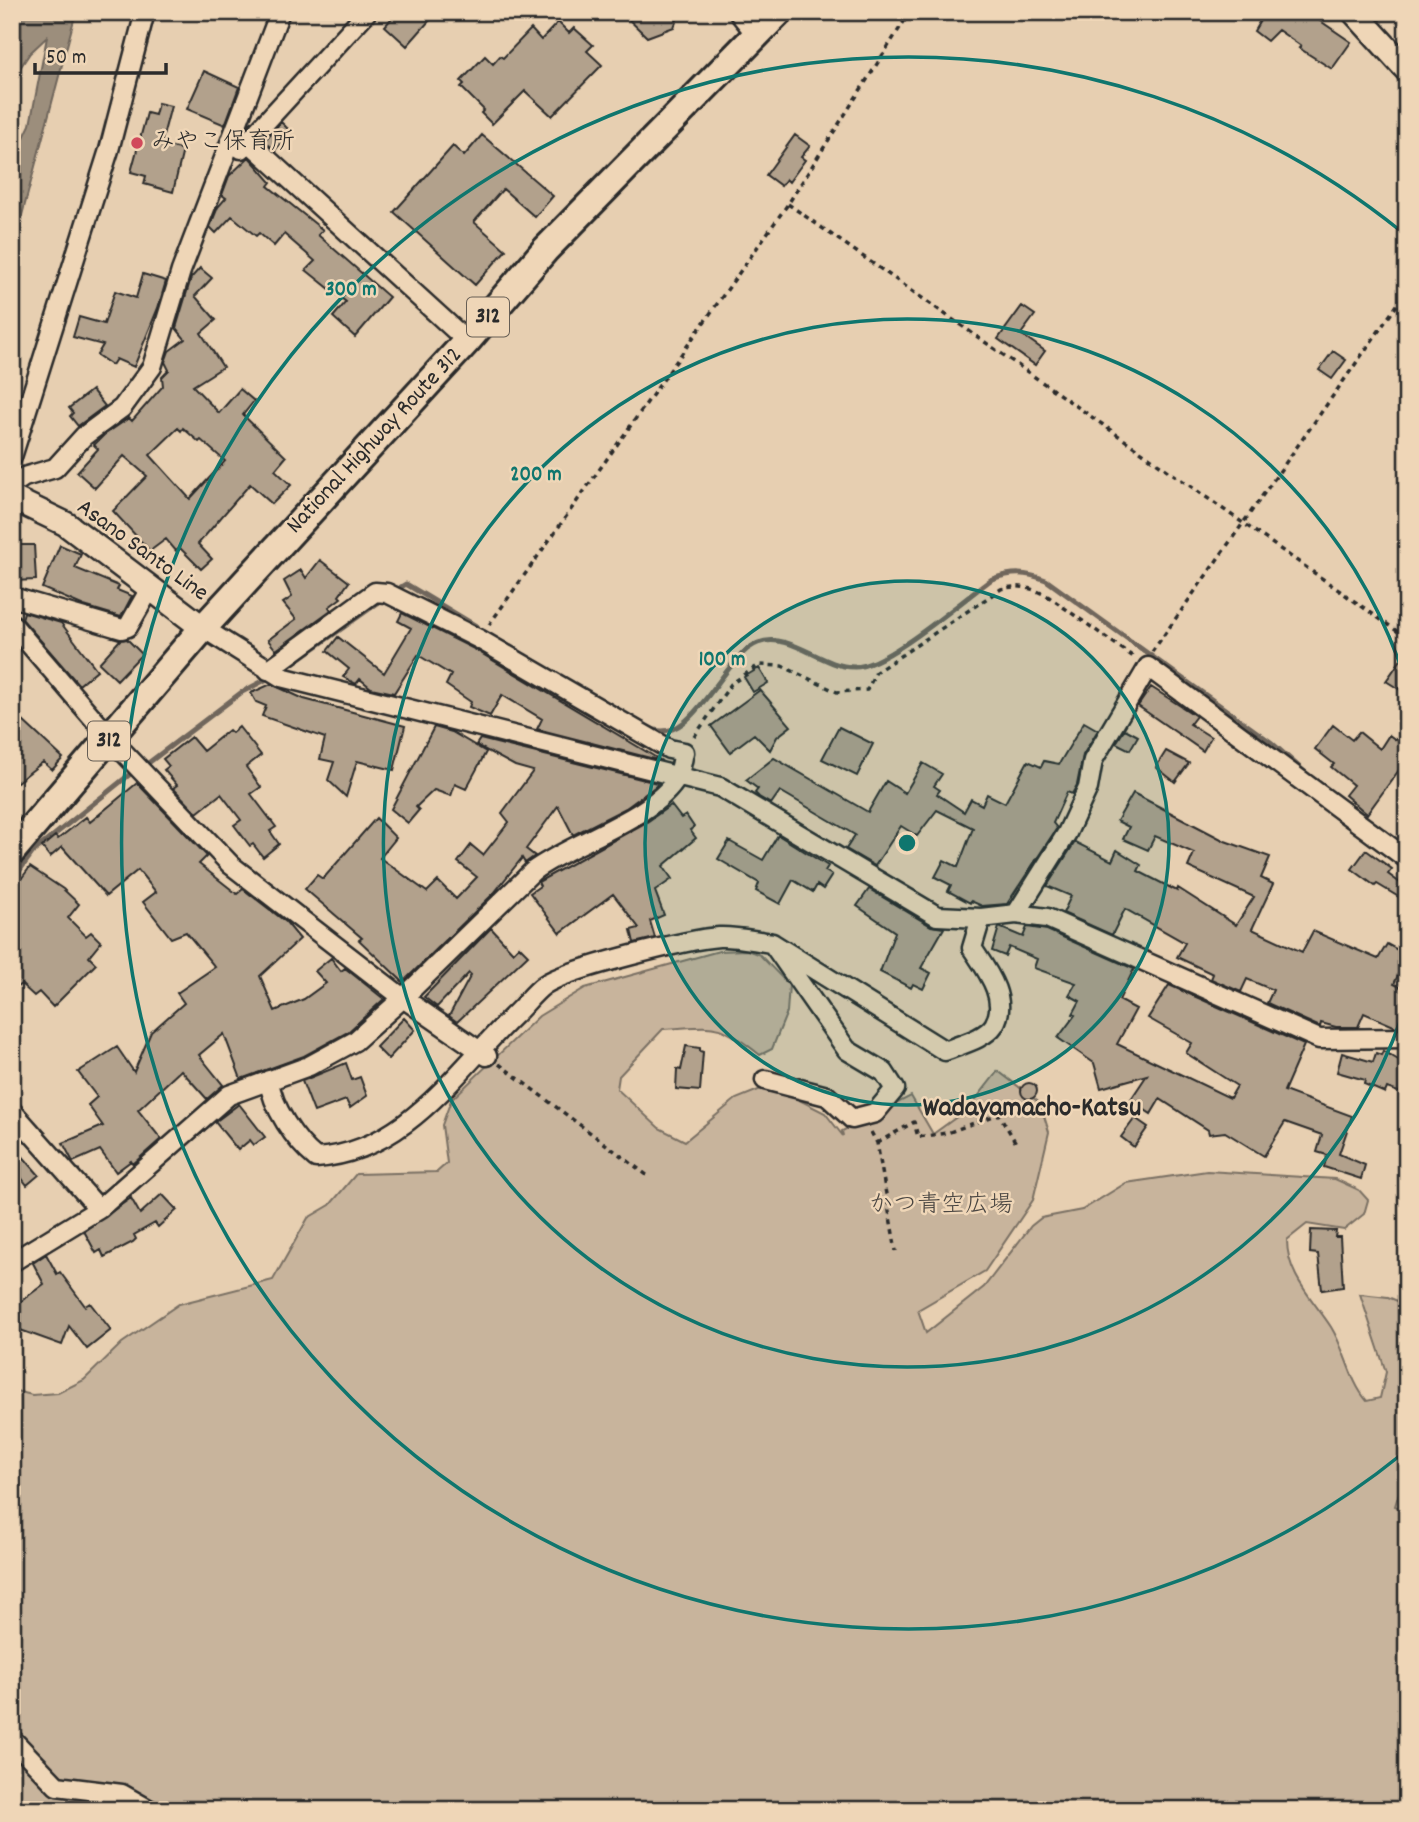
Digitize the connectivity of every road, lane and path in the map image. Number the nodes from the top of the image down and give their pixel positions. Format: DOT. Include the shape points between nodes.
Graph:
graph roads {
  1 [pos="145,12"];
  2 [pos="280,12"];
  3 [pos="367,12"];
  4 [pos="738,12"];
  5 [pos="779,12"];
  6 [pos="910,12"];
  7 [pos="1354,12"];
  8 [pos="756,34"];
  9 [pos="1407,70"];
  10 [pos="249,142"];
  11 [pos="221,169"];
  12 [pos="788,204"];
  13 [pos="1407,291"];
  14 [pos="467,341"];
  15 [pos="12,457"];
  16 [pos="12,485"];
  17 [pos="12,498"];
  18 [pos="1242,524"];
  19 [pos="151,587"];
  20 [pos="12,597"];
  21 [pos="12,624"];
  22 [pos="203,628"];
  23 [pos="1407,638"];
  24 [pos="480,639"];
  25 [pos="1150,659"];
  26 [pos="268,670"];
  27 [pos="111,739"];
  28 [pos="684,752"];
  29 [pos="678,777"];
  30 [pos="12,851"];
  31 [pos="1407,859"];
  32 [pos="1016,914"];
  33 [pos="981,918"];
  34 [pos="772,943"];
  35 [pos="404,998"];
  36 [pos="1407,1038"];
  37 [pos="484,1053"];
  38 [pos="269,1080"];
  39 [pos="765,1080"];
  40 [pos="12,1111"];
  41 [pos="864,1117"];
  42 [pos="877,1143"];
  43 [pos="1016,1143"];
  44 [pos="648,1176"];
  45 [pos="99,1209"];
  46 [pos="896,1251"];
  47 [pos="12,1262"];
  48 [pos="12,1739"];
  49 [pos="150,1810"];
  1 -- 15 [label="street" via="109,150"];
  2 -- 11 [label="street"];
  3 -- 10 [label="street"];
  4 -- 8 [label="street"];
  5 -- 8 [label="highway, National Highway Route 312 / 312"];
  6 -- 12 [label="path"];
  7 -- 9 [label="main road"];
  8 -- 14 [label="highway, National Highway Route 312 / 312" via="545,250"];
  10 -- 11 [label="street"];
  10 -- 14 [label="street"];
  11 -- 16 [label="street" via="181,271 152,366 122,408 85,436 55,468"];
  12 -- 18 [label="path"];
  12 -- 24 [label="path"];
  13 -- 18 [label="path"];
  14 -- 22 [label="highway, National Highway Route 312 / 312"];
  17 -- 19 [label="main road, Asano Santo Line" via="66,524"];
  18 -- 23 [label="path"];
  18 -- 25 [label="path"];
  19 -- 20 [label="street" via="128,627 121,629"];
  19 -- 22 [label="main road, Asano Santo Line"];
  21 -- 27 [label="street"];
  22 -- 26 [label="street"];
  22 -- 27 [label="highway, National Highway Route 312 / 312"];
  24 -- 26 [label="street" via="387,593 375,592"];
  24 -- 28 [label="street" via="669,749"];
  25 -- 28 [label="path" via="1049,597 1012,586 876,672 867,690 837,692 782,666 759,665 731,684"];
  25 -- 31 [label="street"];
  25 -- 32 [label="street" via="1093,760 1088,788 1067,833"];
  26 -- 29 [label="street"];
  27 -- 30 [label="highway, National Highway Route 312 / 312"];
  27 -- 35 [label="street" via="231,865"];
  28 -- 29 [label="street"];
  29 -- 33 [label="street" via="720,787 937,916"];
  29 -- 35 [label="street" via="654,805 553,856 533,871"];
  32 -- 33 [label="street"];
  32 -- 36 [label="street" via="1047,918 1318,1038"];
  33 -- 34 [label="street" via="972,948 996,988 994,1025 979,1037 945,1051"];
  34 -- 37 [label="street" via="719,937 574,972 545,985"];
  34 -- 41 [label="street" via="847,1050 884,1072 895,1089 875,1113"];
  35 -- 37 [label="street"];
  35 -- 38 [label="street" via="355,1041 309,1066"];
  37 -- 38 [label="street" via="422,1113 391,1134 333,1157 316,1158 302,1147 271,1093"];
  37 -- 44 [label="path"];
  38 -- 45 [label="street" via="229,1095"];
  39 -- 41 [label="street" via="827,1096 852,1119"];
  40 -- 45 [label="street"];
  41 -- 42 [label="path"];
  42 -- 43 [label="path" via="914,1122 918,1137 947,1133 999,1114"];
  42 -- 46 [label="path"];
  45 -- 47 [label="street"];
  48 -- 49 [label="street" via="57,1786 122,1794"];
}
